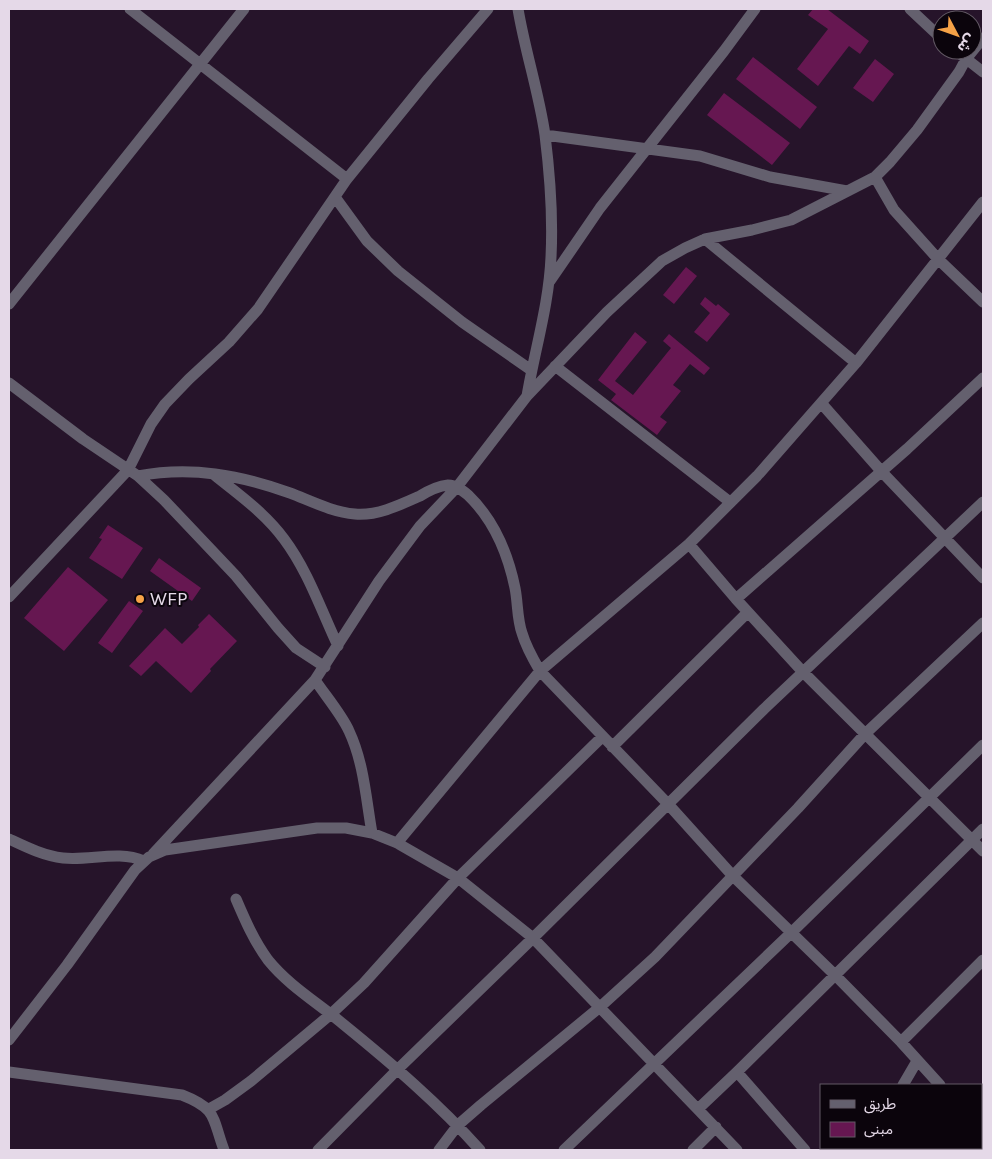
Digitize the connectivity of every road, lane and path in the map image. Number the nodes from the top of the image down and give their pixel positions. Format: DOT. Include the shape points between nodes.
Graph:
graph roads {
  1 [pos="130,9"];
  2 [pos="244,9"];
  3 [pos="488,9"];
  4 [pos="518,9"];
  5 [pos="755,9"];
  6 [pos="910,9"];
  7 [pos="932,30"];
  8 [pos="965,60"];
  9 [pos="967,60"];
  10 [pos="200,64"];
  11 [pos="983,72"];
  12 [pos="545,135"];
  13 [pos="646,149"];
  14 [pos="875,177"];
  15 [pos="347,179"];
  16 [pos="847,191"];
  17 [pos="335,197"];
  18 [pos="983,202"];
  19 [pos="705,239"];
  20 [pos="938,259"];
  21 [pos="548,284"];
  22 [pos="983,302"];
  23 [pos="9,304"];
  24 [pos="856,363"];
  25 [pos="555,366"];
  26 [pos="531,370"];
  27 [pos="983,378"];
  28 [pos="9,383"];
  29 [pos="527,396"];
  30 [pos="822,404"];
  31 [pos="882,472"];
  32 [pos="133,473"];
  33 [pos="212,473"];
  34 [pos="457,487"];
  35 [pos="730,502"];
  36 [pos="983,502"];
  37 [pos="944,539"];
  38 [pos="689,544"];
  39 [pos="983,578"];
  40 [pos="9,597"];
  41 [pos="736,599"];
  42 [pos="748,612"];
  43 [pos="983,623"];
  44 [pos="338,646"];
  45 [pos="325,667"];
  46 [pos="540,671"];
  47 [pos="802,672"];
  48 [pos="315,680"];
  49 [pos="865,734"];
  50 [pos="602,737"];
  51 [pos="983,745"];
  52 [pos="612,747"];
  53 [pos="930,797"];
  54 [pos="668,804"];
  55 [pos="983,829"];
  56 [pos="372,832"];
  57 [pos="9,839"];
  58 [pos="973,839"];
  59 [pos="397,843"];
  60 [pos="983,851"];
  61 [pos="148,858"];
  62 [pos="732,875"];
  63 [pos="458,878"];
  64 [pos="236,899"];
  65 [pos="792,932"];
  66 [pos="533,938"];
  67 [pos="983,960"];
  68 [pos="835,976"];
  69 [pos="600,1007"];
  70 [pos="331,1014"];
  71 [pos="9,1040"];
  72 [pos="901,1042"];
  73 [pos="918,1060"];
  74 [pos="654,1064"];
  75 [pos="397,1070"];
  76 [pos="9,1072"];
  77 [pos="737,1072"];
  78 [pos="904,1084"];
  79 [pos="939,1084"];
  80 [pos="209,1109"];
  81 [pos="698,1109"];
  82 [pos="458,1126"];
  83 [pos="716,1127"];
  84 [pos="224,1150"];
  85 [pos="318,1150"];
  86 [pos="438,1150"];
  87 [pos="480,1150"];
  88 [pos="564,1150"];
  89 [pos="693,1150"];
  90 [pos="738,1150"];
  91 [pos="805,1150"];
  1 -- 10 [label="street"];
  2 -- 10 [label="street"];
  3 -- 15 [label="street"];
  4 -- 12 [label="street"];
  5 -- 13 [label="street"];
  6 -- 7 [label="street"];
  8 -- 14 [label="street" via="917,130"];
  9 -- 11 [label="street"];
  10 -- 15 [label="street"];
  10 -- 23 [label="street"];
  12 -- 13 [label="street"];
  12 -- 21 [label="street" via="552,231"];
  13 -- 16 [label="street" via="700,156 770,177"];
  13 -- 21 [label="street" via="600,208"];
  14 -- 16 [label="street"];
  14 -- 20 [label="street" via="894,210"];
  15 -- 17 [label="street"];
  16 -- 19 [label="street" via="791,220"];
  17 -- 26 [label="street" via="367,241 398,271 462,322"];
  17 -- 32 [label="street" via="258,309 158,414"];
  18 -- 20 [label="street"];
  19 -- 24 [label="street"];
  19 -- 25 [label="street" via="662,261"];
  20 -- 22 [label="street"];
  20 -- 24 [label="street"];
  21 -- 26 [label="street"];
  24 -- 30 [label="street"];
  25 -- 29 [label="street"];
  25 -- 35 [label="street"];
  26 -- 29 [label="street"];
  27 -- 31 [label="street"];
  28 -- 32 [label="street" via="90,445"];
  29 -- 34 [label="street"];
  30 -- 31 [label="street"];
  30 -- 35 [label="street" via="758,476"];
  31 -- 37 [label="street"];
  31 -- 41 [label="street"];
  32 -- 33 [label="street"];
  32 -- 40 [label="street"];
  32 -- 45 [label="street" via="164,500 236,576 296,648"];
  33 -- 34 [label="street" via="263,483 328,508 355,514 390,508 444,486"];
  33 -- 44 [label="street" via="258,511 284,538 306,574"];
  34 -- 44 [label="street" via="420,526 379,580"];
  34 -- 46 [label="street" via="476,504 505,551 521,632"];
  35 -- 38 [label="street"];
  36 -- 37 [label="street"];
  37 -- 39 [label="street"];
  37 -- 47 [label="street"];
  38 -- 41 [label="street"];
  38 -- 46 [label="street"];
  41 -- 42 [label="street"];
  42 -- 47 [label="street"];
  42 -- 52 [label="street"];
  43 -- 49 [label="street"];
  44 -- 45 [label="street"];
  45 -- 48 [label="street"];
  46 -- 50 [label="street"];
  46 -- 59 [label="street"];
  47 -- 49 [label="street"];
  47 -- 54 [label="street"];
  48 -- 56 [label="street" via="346,725 355,746"];
  48 -- 61 [label="street"];
  49 -- 53 [label="street"];
  49 -- 62 [label="street"];
  50 -- 52 [label="street"];
  50 -- 63 [label="street"];
  51 -- 53 [label="street"];
  52 -- 54 [label="street"];
  53 -- 58 [label="street"];
  53 -- 65 [label="street"];
  54 -- 62 [label="street"];
  54 -- 66 [label="street"];
  55 -- 58 [label="street"];
  56 -- 59 [label="street"];
  56 -- 61 [label="street" via="317,828 177,848"];
  57 -- 61 [label="street" via="45,855 64,858"];
  58 -- 60 [label="street"];
  58 -- 68 [label="street"];
  59 -- 63 [label="street"];
  61 -- 71 [label="street" via="134,870"];
  62 -- 65 [label="street"];
  62 -- 69 [label="street" via="655,957"];
  63 -- 66 [label="street"];
  63 -- 70 [label="street" via="364,983"];
  64 -- 70 [label="street" via="254,939 268,959 283,977"];
  65 -- 68 [label="street"];
  65 -- 74 [label="street"];
  66 -- 69 [label="street"];
  66 -- 75 [label="street"];
  67 -- 72 [label="street"];
  68 -- 72 [label="street"];
  68 -- 77 [label="street"];
  69 -- 74 [label="street"];
  69 -- 82 [label="street"];
  70 -- 75 [label="street"];
  70 -- 80 [label="street" via="251,1080"];
  72 -- 73 [label="street"];
  73 -- 78 [label="street"];
  73 -- 79 [label="street"];
  74 -- 81 [label="street"];
  74 -- 88 [label="street"];
  75 -- 82 [label="street"];
  75 -- 85 [label="street"];
  76 -- 80 [label="street" via="182,1095"];
  77 -- 81 [label="street"];
  77 -- 91 [label="street"];
  80 -- 84 [label="street"];
  81 -- 83 [label="street"];
  82 -- 86 [label="street"];
  82 -- 87 [label="street"];
  83 -- 89 [label="street"];
  83 -- 90 [label="street"];
}
